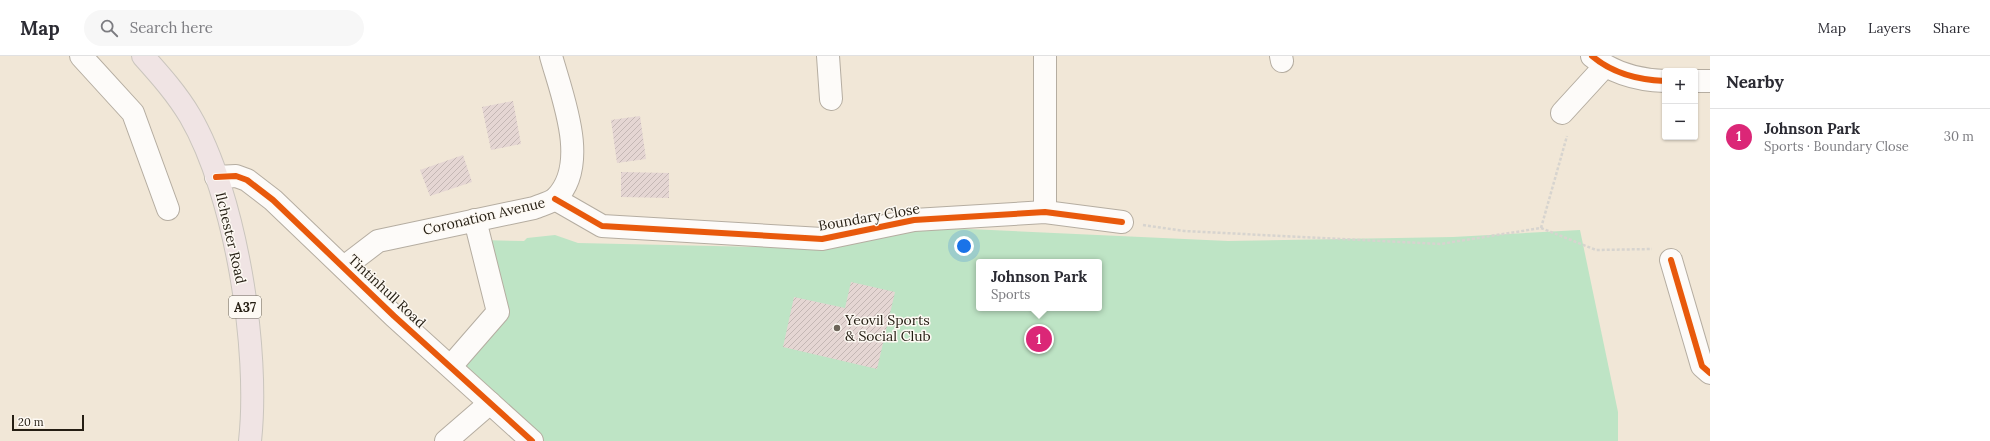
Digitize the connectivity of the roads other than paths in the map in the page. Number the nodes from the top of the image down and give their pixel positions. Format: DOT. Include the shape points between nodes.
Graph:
graph roads {
  1 [pos="81,56"];
  2 [pos="143,56"];
  3 [pos="551,56"];
  4 [pos="828,56"];
  5 [pos="1045,56"];
  6 [pos="1598,61"];
  7 [pos="1662,81"];
  8 [pos="1698,81"];
  9 [pos="1710,81"];
  10 [pos="831,98"];
  11 [pos="1562,113"];
  12 [pos="216,177"];
  13 [pos="556,199"];
  14 [pos="168,209"];
  15 [pos="1045,212"];
  16 [pos="475,220"];
  17 [pos="1122,222"];
  18 [pos="1670,260"];
  19 [pos="344,267"];
  20 [pos="451,366"];
  21 [pos="1710,373"];
  22 [pos="490,403"];
  23 [pos="250,441"];
  24 [pos="446,441"];
  25 [pos="532,441"];
  1 -- 14 [label="street" via="133,113"];
  2 -- 12 [label="highway, Ilchester Road / A37" via="162,77 189,116"];
  3 -- 13 [label="street, Coronation Avenue" via="569,125 572,155 569,178"];
  4 -- 10 [label="street"];
  5 -- 15 [label="street"];
  6 -- 7 [label="street" via="1624,74"];
  6 -- 11 [label="street"];
  8 -- 9 [label="street"];
  12 -- 19 [label="street, Tintinhull Road" via="236,176 248,180"];
  12 -- 23 [label="highway, Ilchester Road / A37" via="233,241 246,313 252,398"];
  13 -- 15 [label="street, Boundary Close" via="602,226 822,239 914,220"];
  13 -- 16 [label="street, Coronation Avenue" via="534,208"];
  15 -- 17 [label="street, Boundary Close"];
  16 -- 19 [label="street, Coronation Avenue" via="378,241"];
  16 -- 20 [label="street" via="498,312"];
  18 -- 21 [label="street" via="1702,366"];
  19 -- 20 [label="street, Tintinhull Road"];
  20 -- 22 [label="street, Tintinhull Road"];
  22 -- 24 [label="street"];
  22 -- 25 [label="street, Tintinhull Road"];
}
